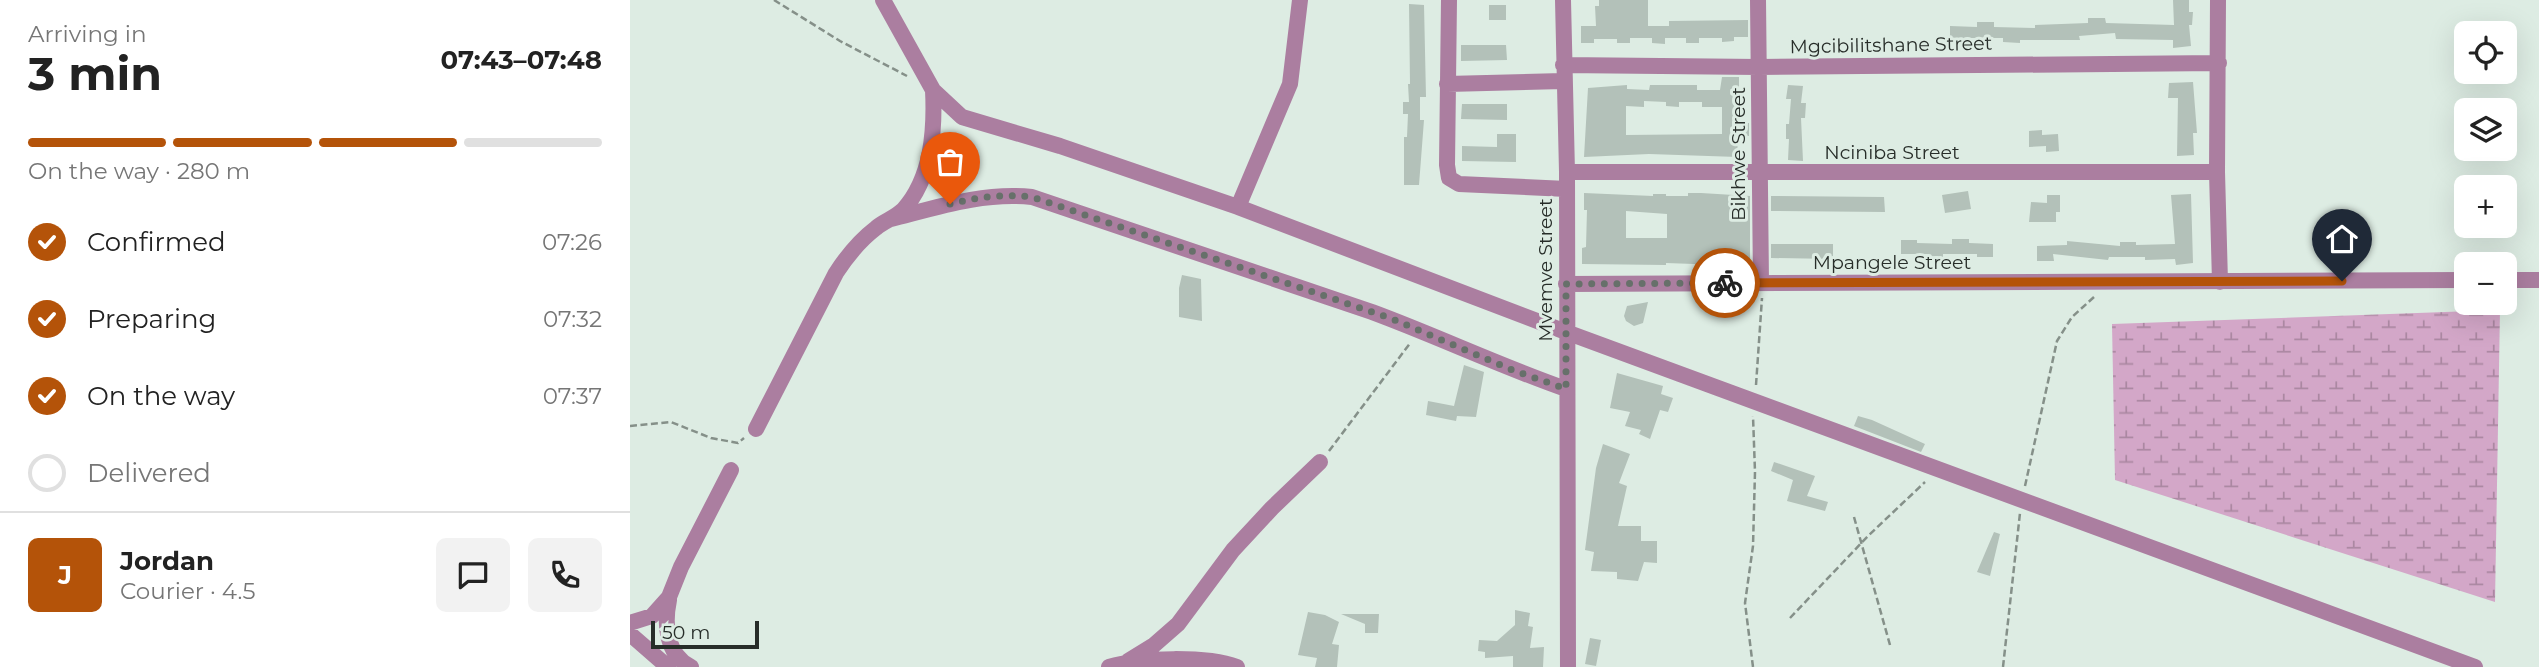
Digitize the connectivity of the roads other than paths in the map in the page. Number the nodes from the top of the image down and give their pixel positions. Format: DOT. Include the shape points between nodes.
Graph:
graph roads {
  1 [pos="883,0"];
  2 [pos="1300,0"];
  3 [pos="1449,0"];
  4 [pos="1563,0"];
  5 [pos="1758,0"];
  6 [pos="2218,0"];
  7 [pos="2218,62"];
  8 [pos="1759,67"];
  9 [pos="1563,73"];
  10 [pos="1447,84"];
  11 [pos="933,90"];
  12 [pos="2217,172"];
  13 [pos="1758,173"];
  14 [pos="1567,181"];
  15 [pos="1238,207"];
  16 [pos="891,219"];
  17 [pos="2454,280"];
  18 [pos="2517,280"];
  19 [pos="2539,280"];
  20 [pos="2220,282"];
  21 [pos="1761,283"];
  22 [pos="1566,284"];
  23 [pos="1566,332"];
  24 [pos="1566,389"];
  25 [pos="755,429"];
  26 [pos="1320,462"];
  27 [pos="731,470"];
  28 [pos="669,597"];
  29 [pos="630,623"];
  30 [pos="630,634"];
  31 [pos="1128,661"];
  32 [pos="668,667"];
  33 [pos="691,667"];
  34 [pos="1109,667"];
  35 [pos="1237,667"];
  36 [pos="1568,667"];
  37 [pos="2475,667"];
  1 -- 11 [label="street"];
  2 -- 15 [label="street" via="1290,84"];
  3 -- 10 [label="street, Nciniba Street"];
  4 -- 9 [label="street, Mvemve Street"];
  5 -- 8 [label="street, Bikhwe Street"];
  6 -- 7 [label="street"];
  7 -- 8 [label="street, Mgcibilitshane Street"];
  7 -- 12 [label="street"];
  8 -- 9 [label="street, Mgcibilitshane Street"];
  8 -- 13 [label="street, Bikhwe Street"];
  9 -- 10 [label="street, Mgcibilitshane Street"];
  9 -- 14 [label="street, Mvemve Street"];
  10 -- 14 [label="street, Nciniba Street" via="1447,165 1452,181"];
  11 -- 15 [label="street" via="962,117"];
  11 -- 16 [label="street" via="928,160 917,188"];
  12 -- 13 [label="street, Nciniba Street"];
  12 -- 20 [label="street"];
  13 -- 14 [label="street, Nciniba Street"];
  13 -- 21 [label="street, Bikhwe Street"];
  14 -- 22 [label="street, Mvemve Street"];
  15 -- 23 [label="street"];
  16 -- 24 [label="street" via="972,198 1032,197 1420,330"];
  16 -- 25 [label="street" via="864,238 836,274"];
  17 -- 20 [label="street, Mpangele Street"];
  18 -- 19 [label="street"];
  20 -- 21 [label="street, Mpangele Street"];
  21 -- 22 [label="street, Mpangele Street"];
  22 -- 23 [label="street, Mvemve Street"];
  23 -- 24 [label="street, Mvemve Street"];
  23 -- 37 [label="street"];
  24 -- 36 [label="street, Mvemve Street"];
  26 -- 31 [label="street" via="1233,550 1178,624"];
  27 -- 28 [label="street"];
  28 -- 29 [label="street" via="652,617"];
  28 -- 33 [label="street" via="665,617 669,642 680,662"];
  30 -- 32 [label="street"];
  31 -- 34 [label="street"];
  31 -- 35 [label="street" via="1219,660"];
}
